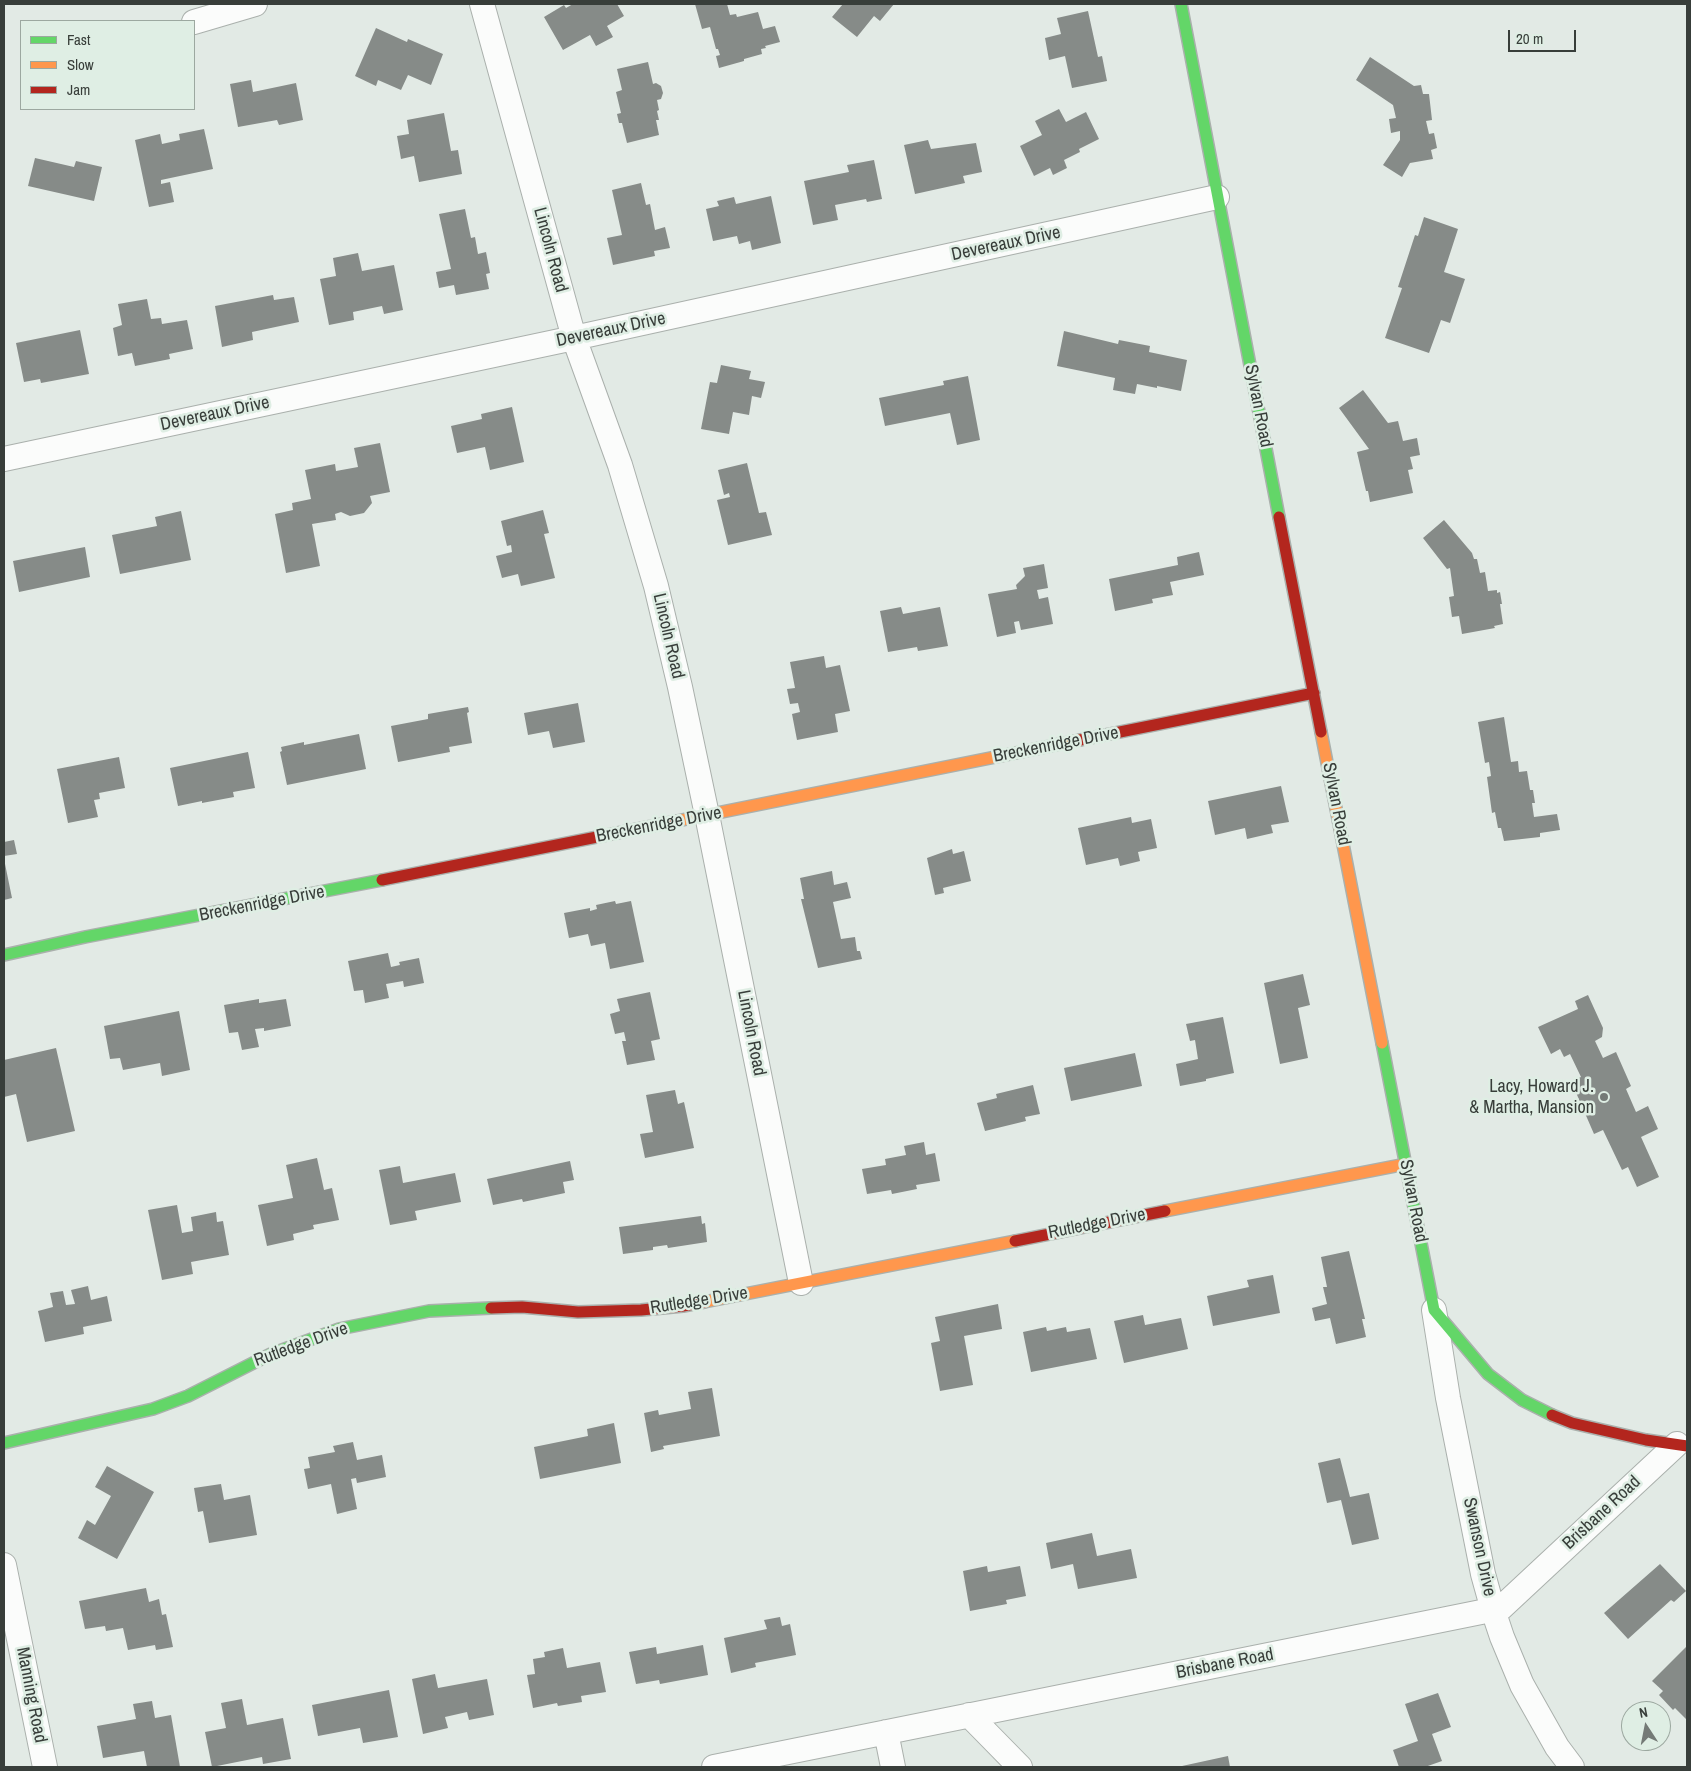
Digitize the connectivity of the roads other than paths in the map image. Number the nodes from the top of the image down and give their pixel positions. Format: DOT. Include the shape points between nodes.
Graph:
graph roads {
  1 [pos="255,4"];
  2 [pos="482,4"];
  3 [pos="1181,4"];
  4 [pos="195,22"];
  5 [pos="1217,197"];
  6 [pos="574,338"];
  7 [pos="4,459"];
  8 [pos="1314,693"];
  9 [pos="707,815"];
  10 [pos="4,955"];
  11 [pos="1406,1164"];
  12 [pos="801,1283"];
  13 [pos="1434,1310"];
  14 [pos="4,1443"];
  15 [pos="1682,1445"];
  16 [pos="4,1565"];
  17 [pos="1493,1610"];
  18 [pos="969,1716"];
  19 [pos="886,1732"];
  20 [pos="45,1767"];
  21 [pos="714,1767"];
  22 [pos="893,1767"];
  23 [pos="1020,1767"];
  24 [pos="1572,1767"];
  1 -- 4 [label="street"];
  2 -- 6 [label="street, Lincoln Road"];
  3 -- 5 [label="street, Sylvan Road"];
  5 -- 6 [label="street, Devereaux Drive"];
  5 -- 8 [label="street, Sylvan Road"];
  6 -- 7 [label="street, Devereaux Drive"];
  6 -- 9 [label="street, Lincoln Road" via="620,465 650,563"];
  8 -- 9 [label="street, Breckenridge Drive"];
  8 -- 11 [label="street, Sylvan Road"];
  9 -- 10 [label="street, Breckenridge Drive"];
  9 -- 12 [label="street, Lincoln Road"];
  11 -- 12 [label="street, Rutledge Drive"];
  11 -- 13 [label="street, Sylvan Road"];
  12 -- 14 [label="street, Rutledge Drive" via="694,1304 641,1310 578,1312 522,1307 461,1308 429,1310 369,1322 338,1329 271,1354 188,1396 153,1409"];
  13 -- 15 [label="street, Sylvan Road" via="1488,1374 1538,1409 1572,1423"];
  13 -- 17 [label="street, Swanson Drive" via="1450,1408"];
  15 -- 17 [label="street, Brisbane Road" via="1506,1604"];
  16 -- 20 [label="street, Manning Road"];
  17 -- 18 [label="street, Brisbane Road"];
  17 -- 24 [label="street, Swanson Drive" via="1522,1685"];
  18 -- 19 [label="street, Brisbane Road"];
  18 -- 23 [label="street"];
  19 -- 21 [label="street, Brisbane Road"];
  19 -- 22 [label="street"];
}
